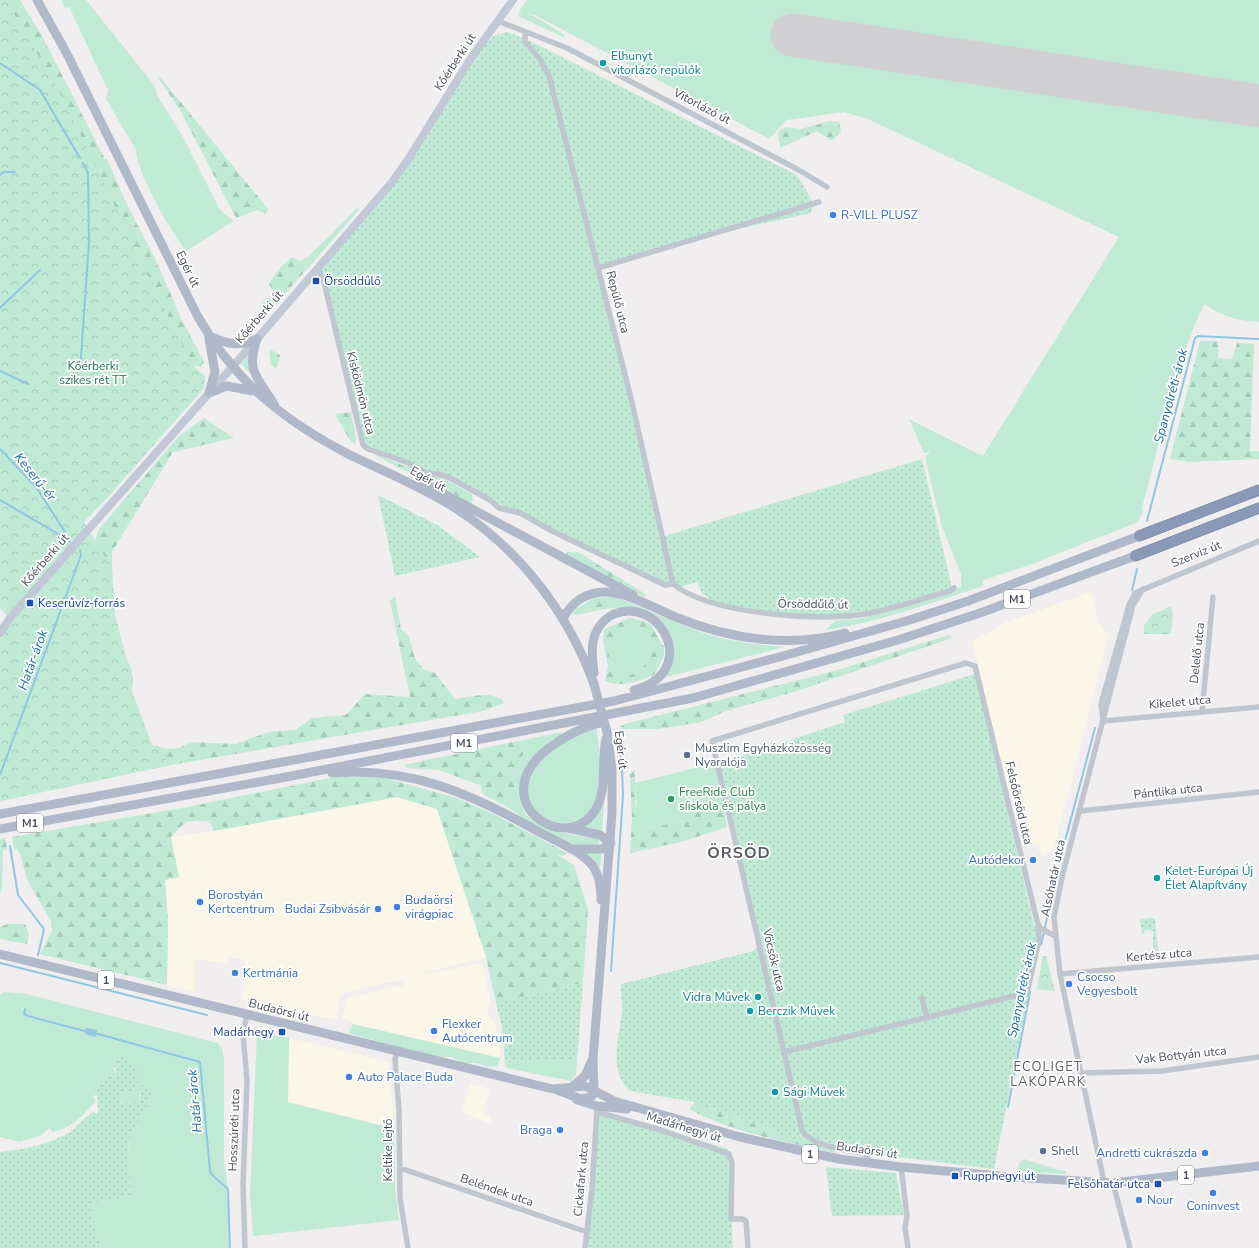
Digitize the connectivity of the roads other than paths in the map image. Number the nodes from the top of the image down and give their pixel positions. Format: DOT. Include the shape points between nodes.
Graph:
graph roads {
  1 [pos="37,0"];
  2 [pos="513,0"];
  3 [pos="498,21"];
  4 [pos="525,32"];
  5 [pos="827,187"];
  6 [pos="819,202"];
  7 [pos="598,268"];
  8 [pos="318,269"];
  9 [pos="209,336"];
  10 [pos="257,339"];
  11 [pos="232,367"];
  12 [pos="254,391"];
  13 [pos="209,393"];
  14 [pos="278,411"];
  15 [pos="407,481"];
  16 [pos="1259,490"];
  17 [pos="1259,508"];
  18 [pos="1139,536"];
  19 [pos="1259,541"];
  20 [pos="1135,556"];
  21 [pos="673,584"];
  22 [pos="954,588"];
  23 [pos="1143,589"];
  24 [pos="1213,597"];
  25 [pos="662,611"];
  26 [pos="563,619"];
  27 [pos="913,619"];
  28 [pos="0,633"];
  29 [pos="975,666"];
  30 [pos="594,684"];
  31 [pos="614,701"];
  32 [pos="1259,706"];
  33 [pos="648,708"];
  34 [pos="1202,711"];
  35 [pos="1103,721"];
  36 [pos="607,732"];
  37 [pos="280,778"];
  38 [pos="1259,792"];
  39 [pos="1080,811"];
  40 [pos="0,814"];
  41 [pos="565,828"];
  42 [pos="0,829"];
  43 [pos="611,843"];
  44 [pos="571,849"];
  45 [pos="604,915"];
  46 [pos="1039,926"];
  47 [pos="1055,936"];
  48 [pos="0,954"];
  49 [pos="1259,957"];
  50 [pos="1060,974"];
  51 [pos="922,998"];
  52 [pos="247,1014"];
  53 [pos="927,1018"];
  54 [pos="397,1052"];
  55 [pos="784,1052"];
  56 [pos="1259,1057"];
  57 [pos="593,1059"];
  58 [pos="1082,1073"];
  59 [pos="572,1087"];
  60 [pos="591,1088"];
  61 [pos="553,1089"];
  62 [pos="589,1098"];
  63 [pos="597,1109"];
  64 [pos="639,1109"];
  65 [pos="868,1163"];
  66 [pos="1259,1166"];
  67 [pos="901,1167"];
  68 [pos="400,1168"];
  69 [pos="1105,1182"];
  70 [pos="587,1232"];
  71 [pos="244,1248"];
  72 [pos="406,1248"];
  73 [pos="585,1248"];
  74 [pos="748,1248"];
  75 [pos="908,1248"];
  76 [pos="1130,1248"];
  1 -- 9 [label="main road, Egér út" via="66,52"];
  2 -- 3 [label="street, Kőérberki út"];
  3 -- 4 [label="street, Vitorlázó út"];
  3 -- 8 [label="street, Kőérberki út" via="392,182"];
  4 -- 5 [label="street, Vitorlázó út" via="598,64"];
  4 -- 7 [label="street, Repülő utca" via="525,42 540,59 549,76"];
  6 -- 7 [label="street"];
  7 -- 21 [label="street, Repülő utca" via="631,398"];
  8 -- 10 [label="street, Kőérberki út"];
  8 -- 21 [label="street, Kisködmön utca" via="324,282 363,445 426,473 448,477 500,508 520,513 665,585"];
  9 -- 10 [label="main road" via="239,345"];
  9 -- 11 [label="main road, Egér út"];
  9 -- 13 [label="main road" via="215,372"];
  10 -- 11 [label="street, Kőérberki út"];
  10 -- 14 [label="main road" via="252,356 254,374"];
  11 -- 12 [label="main road, Egér út"];
  11 -- 13 [label="street, Kőérberki út"];
  12 -- 13 [label="main road" via="226,386"];
  12 -- 14 [label="main road, Egér út"];
  13 -- 28 [label="street, Kőérberki út" via="10,618"];
  14 -- 15 [label="main road, Egér út" via="330,444"];
  15 -- 25 [label="main road" via="431,487"];
  15 -- 26 [label="main road, Egér út" via="463,514 506,548 534,578"];
  16 -- 18 [label="highway, M1"];
  17 -- 20 [label="highway, M1"];
  18 -- 27 [label="main road, M1"];
  19 -- 23 [label="street, Szerviz út"];
  20 -- 33 [label="main road, M1" via="898,640 693,698"];
  21 -- 22 [label="street, Örsöddűlő út" via="687,594 719,606 797,616 866,614"];
  23 -- 35 [label="street, Alsóhatár utca" via="1135,592 1129,605 1102,704"];
  24 -- 34 [label="street, Delelő utca"];
  25 -- 26 [label="main road" via="626,597 602,593 583,597 573,603"];
  25 -- 27 [label="main road" via="716,631 770,640 830,636 888,620"];
  26 -- 30 [label="main road, Egér út" via="581,650"];
  27 -- 31 [label="main road, M1"];
  29 -- 46 [label="street, Felsőörsöd utca"];
  29 -- 55 [label="street, Vöcsök utca" via="966,663 712,741"];
  30 -- 31 [label="main road" via="594,637 603,622 618,613 632,611 647,616 658,624 669,646 667,665 654,682 624,694"];
  30 -- 36 [label="main road, Egér út, bridge"];
  31 -- 40 [label="main road, M1"];
  32 -- 34 [label="street, Kikelet utca"];
  33 -- 37 [label="main road, M1"];
  33 -- 41 [label="main road" via="626,717 577,730 542,753 532,764 526,774 524,785 524,796 528,806 534,816 543,822"];
  34 -- 35 [label="street, Kikelet utca"];
  35 -- 39 [label="street, Alsóhatár utca"];
  36 -- 41 [label="main road" via="598,804 589,818 578,825"];
  36 -- 43 [label="main road, Egér út" via="612,770"];
  37 -- 42 [label="main road, M1"];
  37 -- 44 [label="main road" via="373,772 428,781 479,800"];
  38 -- 39 [label="street, Pántlika utca"];
  39 -- 47 [label="street, Alsóhatár utca" via="1057,902 1054,917"];
  41 -- 43 [label="main road" via="600,835"];
  43 -- 44 [label="main road" via="602,849"];
  43 -- 45 [label="main road, Egér út"];
  44 -- 45 [label="main road" via="586,859 597,873"];
  45 -- 57 [label="main road, Egér út"];
  46 -- 47 [label="street"];
  46 -- 53 [label="street, Alsóhatár utca" via="1039,939 1027,993"];
  47 -- 50 [label="street, Alsóhatár utca"];
  48 -- 52 [label="main road, Budaörsi út / 1"];
  49 -- 50 [label="street, Kertész utca"];
  50 -- 58 [label="street, Alsóhatár utca"];
  51 -- 53 [label="street"];
  52 -- 54 [label="main road, Budaörsi út / 1"];
  52 -- 71 [label="street, Hosszúréti utca" via="243,1033 246,1081"];
  53 -- 55 [label="street"];
  54 -- 61 [label="main road, Budaörsi út / 1"];
  54 -- 68 [label="street, Keltike lejtő" via="395,1059"];
  55 -- 65 [label="street, Vöcsök utca" via="804,1134 818,1143 864,1154 868,1158"];
  56 -- 58 [label="street, Vak Bottyán utca" via="1162,1071"];
  57 -- 59 [label="main road" via="585,1076"];
  57 -- 60 [label="main road, Egér út"];
  57 -- 64 [label="main road" via="602,1088 610,1096"];
  58 -- 69 [label="street, Alsóhatár utca"];
  59 -- 60 [label="main road, Budaörsi út / 1"];
  59 -- 61 [label="main road, Budaörsi út / 1"];
  60 -- 62 [label="main road" via="587,1094"];
  60 -- 64 [label="main road, Budaörsi út / 1" via="611,1100"];
  61 -- 62 [label="main road"];
  61 -- 63 [label="main road, Budaörsi út / 1" via="561,1095"];
  62 -- 63 [label="main road"];
  63 -- 64 [label="main road, Budaörsi út / 1"];
  63 -- 70 [label="street, Cickafark utca"];
  63 -- 74 [label="street, Madárhegyi út" via="726,1151 732,1163 731,1219 746,1221"];
  64 -- 65 [label="main road, Budaörsi út / 1" via="740,1138 801,1152"];
  65 -- 67 [label="main road, Budaörsi út / 1"];
  66 -- 69 [label="main road, 1"];
  67 -- 69 [label="main road, Budaörsi út / 1"];
  67 -- 75 [label="street"];
  68 -- 70 [label="street, Beléndek utca"];
  68 -- 72 [label="street, Keltike lejtő" via="400,1198"];
  69 -- 76 [label="street"];
  70 -- 73 [label="street, Cickafark utca"];
}
